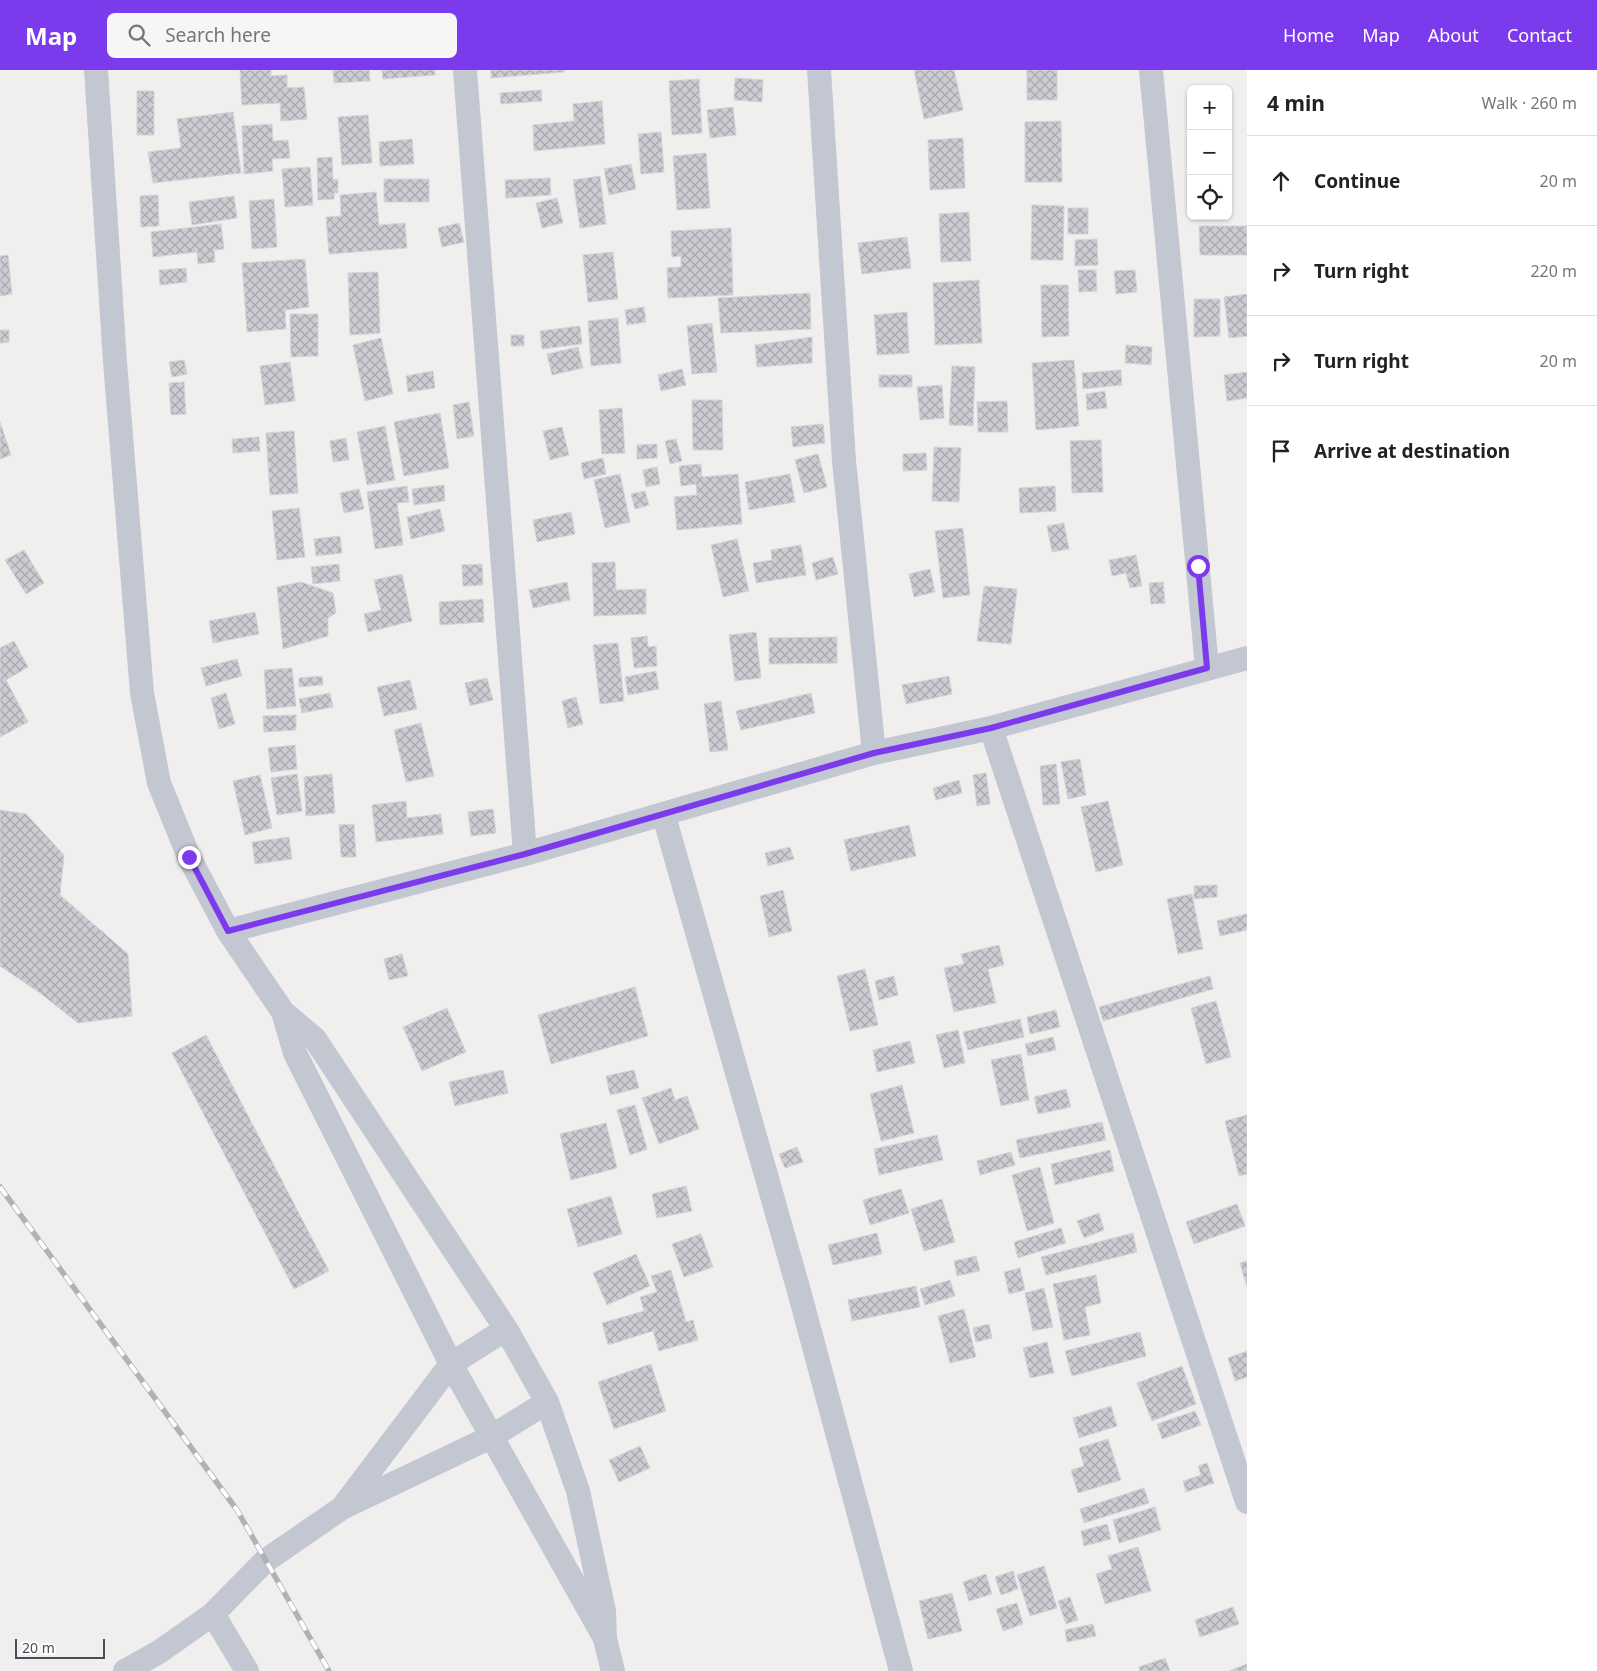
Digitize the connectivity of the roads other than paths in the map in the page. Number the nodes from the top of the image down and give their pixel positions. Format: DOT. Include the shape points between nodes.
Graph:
graph roads {
  1 [pos="96,70"];
  2 [pos="464,70"];
  3 [pos="819,70"];
  4 [pos="1152,70"];
  5 [pos="1247,658"];
  6 [pos="1207,668"];
  7 [pos="991,728"];
  8 [pos="874,753"];
  9 [pos="664,816"];
  10 [pos="525,854"];
  11 [pos="228,931"];
  12 [pos="283,1012"];
  13 [pos="506,1329"];
  14 [pos="451,1364"];
  15 [pos="546,1402"];
  16 [pos="491,1438"];
  17 [pos="1247,1502"];
  18 [pos="342,1508"];
  19 [pos="213,1614"];
  20 [pos="605,1639"];
  21 [pos="125,1671"];
  22 [pos="247,1671"];
  23 [pos="614,1671"];
  24 [pos="901,1671"];
  1 -- 11 [label="street" via="115,362 142,693 159,783 189,857"];
  2 -- 10 [label="street"];
  3 -- 8 [label="street" via="844,461"];
  4 -- 6 [label="street"];
  5 -- 6 [label="street"];
  6 -- 7 [label="street"];
  7 -- 8 [label="street"];
  7 -- 17 [label="street"];
  8 -- 9 [label="street"];
  9 -- 10 [label="street"];
  9 -- 24 [label="street" via="796,1281"];
  10 -- 11 [label="street"];
  11 -- 12 [label="street"];
  12 -- 13 [label="street" via="315,1039"];
  12 -- 14 [label="street" via="295,1054"];
  13 -- 14 [label="street"];
  13 -- 15 [label="street"];
  14 -- 16 [label="street"];
  14 -- 18 [label="street"];
  15 -- 16 [label="street"];
  15 -- 20 [label="street" via="578,1490 604,1611"];
  16 -- 18 [label="street"];
  16 -- 20 [label="street"];
  18 -- 19 [label="street" via="265,1561"];
  19 -- 21 [label="street" via="159,1652"];
  19 -- 22 [label="street"];
  20 -- 23 [label="street"];
}
